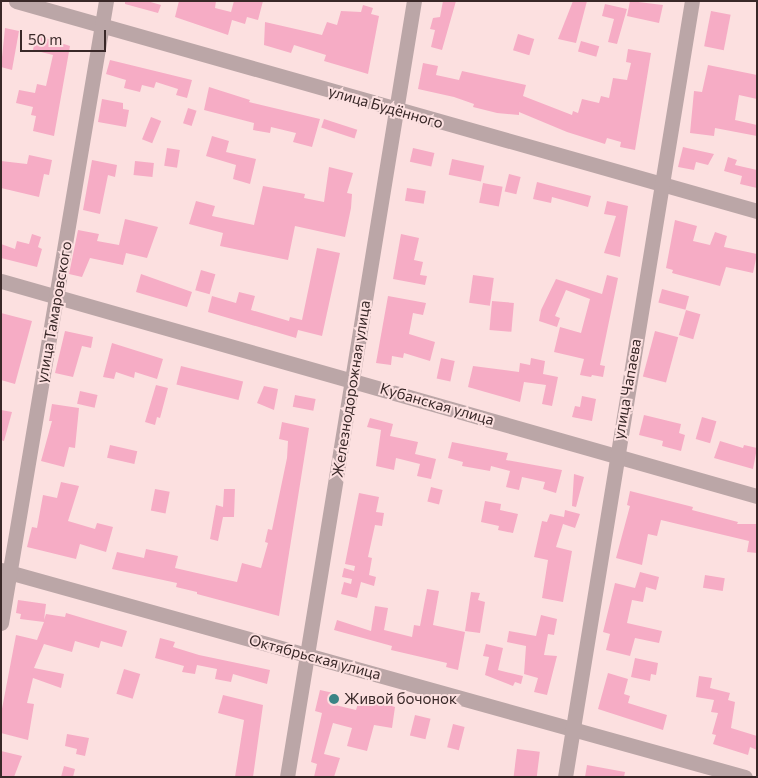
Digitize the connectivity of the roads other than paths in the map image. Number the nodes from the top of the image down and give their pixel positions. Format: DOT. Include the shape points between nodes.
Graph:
graph roads {
  1 [pos="16,1"];
  2 [pos="106,1"];
  3 [pos="414,1"];
  4 [pos="692,1"];
  5 [pos="102,26"];
  6 [pos="394,109"];
  7 [pos="662,184"];
  8 [pos="757,212"];
  9 [pos="1,281"];
  10 [pos="57,297"];
  11 [pos="352,380"];
  12 [pos="615,455"];
  13 [pos="757,496"];
  14 [pos="5,572"];
  15 [pos="1,623"];
  16 [pos="309,655"];
  17 [pos="574,729"];
  18 [pos="287,777"];
  19 [pos="565,777"];
  20 [pos="745,777"];
  1 -- 5 [label="street, улица Будённого"];
  2 -- 5 [label="street, улица Тамаровского"];
  3 -- 6 [label="street, Железнодорожная улица"];
  4 -- 7 [label="street, улица Чапаева"];
  5 -- 6 [label="street, улица Будённого"];
  5 -- 10 [label="street, улица Тамаровского"];
  6 -- 7 [label="street, улица Будённого"];
  6 -- 11 [label="street, Железнодорожная улица"];
  7 -- 8 [label="street, улица Будённого"];
  7 -- 12 [label="street, улица Чапаева"];
  9 -- 10 [label="street, Кубанская улица"];
  10 -- 11 [label="street, Кубанская улица"];
  10 -- 14 [label="street, улица Тамаровского"];
  11 -- 12 [label="street, Кубанская улица"];
  11 -- 16 [label="street, Железнодорожная улица"];
  12 -- 13 [label="street, Кубанская улица"];
  12 -- 17 [label="street, улица Чапаева"];
  14 -- 15 [label="street, улица Тамаровского"];
  14 -- 16 [label="street, Октябрьская улица"];
  16 -- 17 [label="street, Октябрьская улица"];
  16 -- 18 [label="street, Железнодорожная улица"];
  17 -- 19 [label="street, улица Чапаева"];
  17 -- 20 [label="street, Октябрьская улица"];
}
